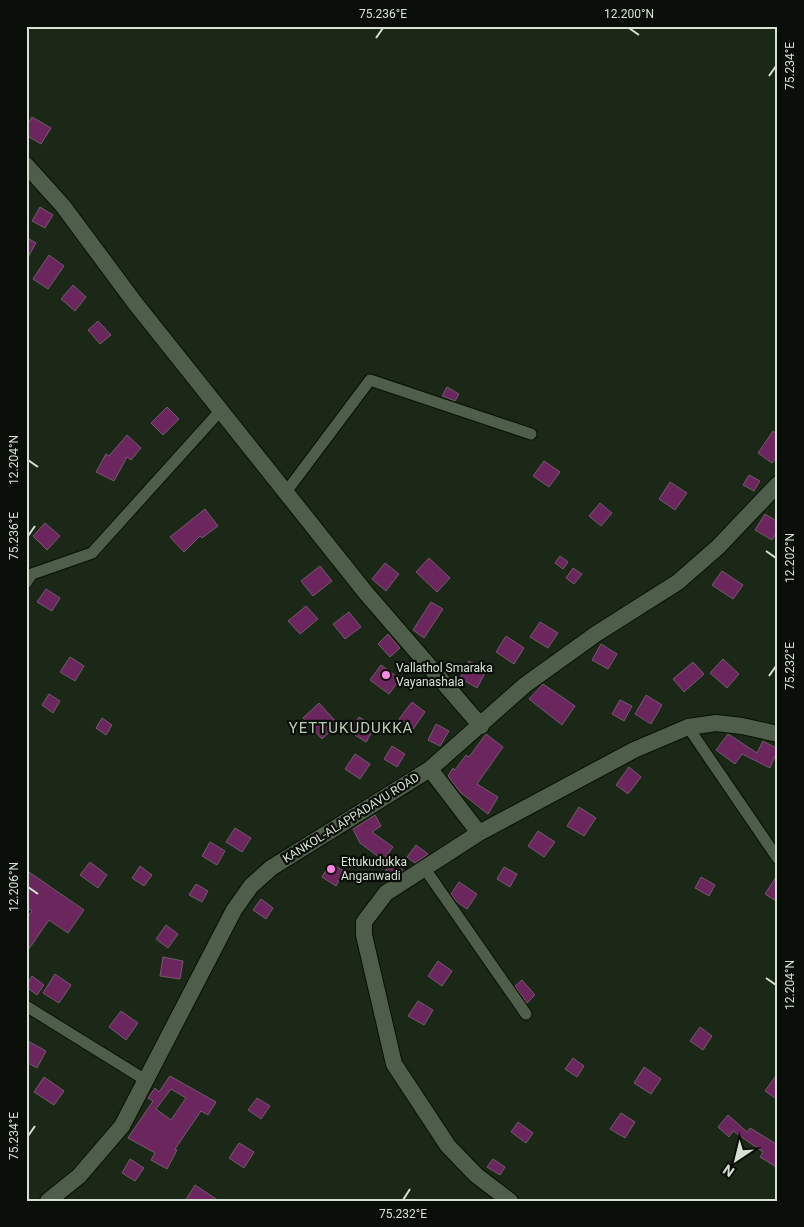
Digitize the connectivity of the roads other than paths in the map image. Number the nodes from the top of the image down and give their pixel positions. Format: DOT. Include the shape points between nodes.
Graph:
graph roads {
  1 [pos="26,165"];
  2 [pos="221,410"];
  3 [pos="531,434"];
  4 [pos="778,484"];
  5 [pos="286,492"];
  6 [pos="26,583"];
  7 [pos="481,726"];
  8 [pos="688,727"];
  9 [pos="778,734"];
  10 [pos="430,769"];
  11 [pos="479,834"];
  12 [pos="778,859"];
  13 [pos="425,868"];
  14 [pos="26,1006"];
  15 [pos="526,1014"];
  16 [pos="147,1081"];
  17 [pos="48,1201"];
  18 [pos="510,1201"];
  1 -- 2 [label="street" via="63,206"];
  2 -- 5 [label="street"];
  2 -- 6 [label="street" via="92,553 32,574"];
  3 -- 5 [label="street" via="370,380"];
  4 -- 7 [label="street" via="725,541 678,582 596,634 526,685"];
  5 -- 7 [label="street" via="366,593"];
  7 -- 10 [label="street"];
  8 -- 9 [label="street" via="716,723"];
  8 -- 11 [label="street" via="634,750"];
  8 -- 12 [label="street"];
  10 -- 11 [label="street, KANKOL-ALAPPADAVU ROAD"];
  10 -- 16 [label="street, KANKOL-ALAPPADAVU ROAD" via="279,863 251,886 234,910"];
  11 -- 13 [label="street"];
  13 -- 15 [label="street"];
  13 -- 18 [label="street" via="386,893 364,922 364,935 394,1064 448,1146 476,1176"];
  14 -- 16 [label="street"];
  16 -- 17 [label="street, KANKOL-ALAPPADAVU ROAD" via="122,1126 79,1176"];
}
